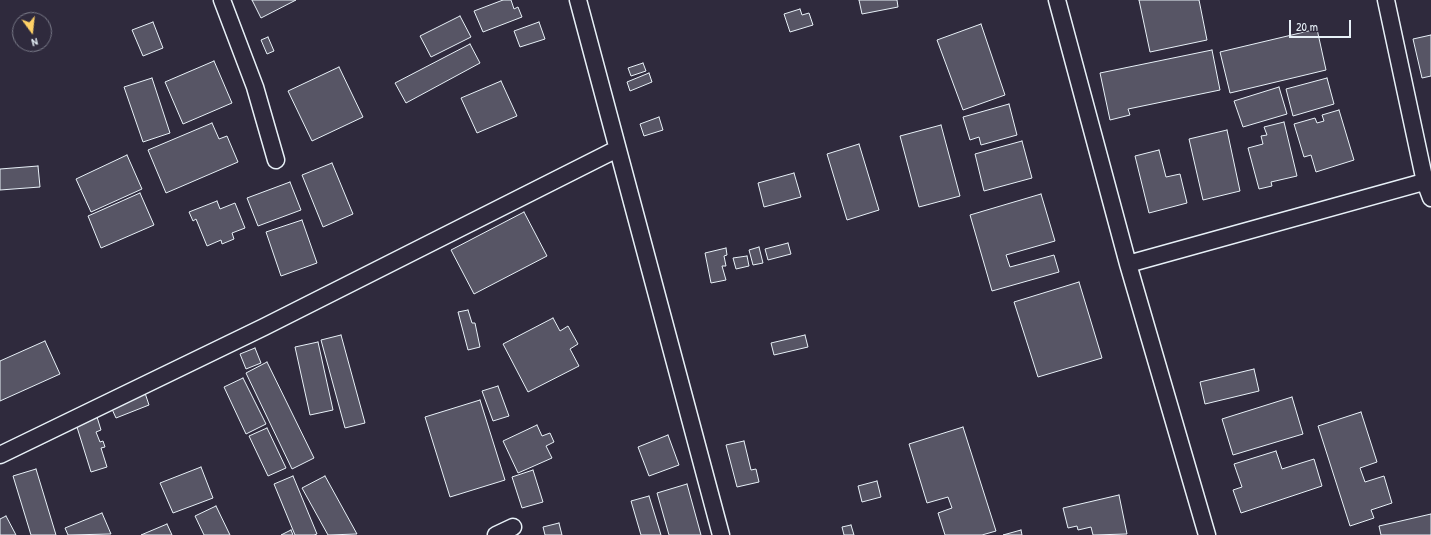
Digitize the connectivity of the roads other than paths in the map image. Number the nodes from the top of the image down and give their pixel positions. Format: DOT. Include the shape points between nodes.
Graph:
graph roads {
  1 [pos="222,0"];
  2 [pos="578,0"];
  3 [pos="1057,0"];
  4 [pos="1386,0"];
  5 [pos="617,149"];
  6 [pos="276,160"];
  7 [pos="1428,181"];
  8 [pos="1431,198"];
  9 [pos="1128,264"];
  10 [pos="0,455"];
  11 [pos="513,527"];
  12 [pos="496,535"];
  13 [pos="721,535"];
  14 [pos="1207,535"];
  1 -- 6 [label="street" via="255,87"];
  2 -- 5 [label="street"];
  3 -- 9 [label="street"];
  4 -- 7 [label="street"];
  5 -- 10 [label="street" via="264,327"];
  5 -- 13 [label="street"];
  7 -- 8 [label="street"];
  7 -- 9 [label="street"];
  9 -- 14 [label="street"];
  11 -- 12 [label="street"];
}
